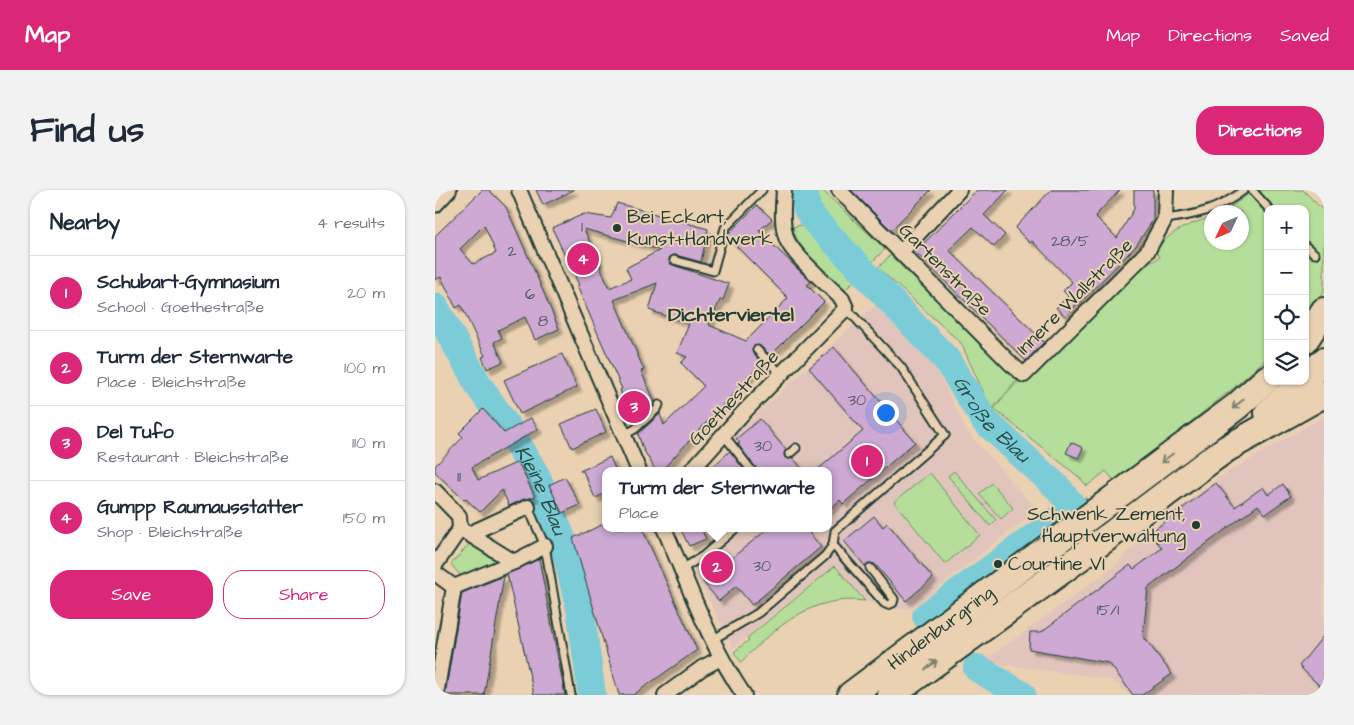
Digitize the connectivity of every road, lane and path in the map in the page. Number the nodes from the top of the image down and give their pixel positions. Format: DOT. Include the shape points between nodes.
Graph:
graph roads {
  1 [pos="449,190"];
  2 [pos="519,190"];
  3 [pos="762,190"];
  4 [pos="784,190"];
  5 [pos="839,190"];
  6 [pos="959,190"];
  7 [pos="1166,190"];
  8 [pos="1243,190"];
  9 [pos="1252,190"];
  10 [pos="435,205"];
  11 [pos="1265,205"];
  12 [pos="1165,220"];
  13 [pos="1309,249"];
  14 [pos="901,252"];
  15 [pos="1315,254"];
  16 [pos="674,260"];
  17 [pos="846,308"];
  18 [pos="1324,311"];
  19 [pos="1324,326"];
  20 [pos="1306,340"];
  21 [pos="1306,340"];
  22 [pos="757,350"];
  23 [pos="1324,361"];
  24 [pos="781,374"];
  25 [pos="1024,375"];
  26 [pos="1309,375"];
  27 [pos="1264,381"];
  28 [pos="1298,385"];
  29 [pos="1324,394"];
  30 [pos="659,405"];
  31 [pos="723,434"];
  32 [pos="624,435"];
  33 [pos="796,448"];
  34 [pos="1226,449"];
  35 [pos="789,454"];
  36 [pos="637,467"];
  37 [pos="694,467"];
  38 [pos="749,467"];
  39 [pos="435,491"];
  40 [pos="528,507"];
  41 [pos="465,532"];
  42 [pos="666,532"];
  43 [pos="731,532"];
  44 [pos="833,545"];
  45 [pos="545,546"];
  46 [pos="513,562"];
  47 [pos="435,565"];
  48 [pos="870,568"];
  49 [pos="682,569"];
  50 [pos="435,573"];
  51 [pos="454,587"];
  52 [pos="712,640"];
  53 [pos="721,658"];
  54 [pos="436,690"];
  55 [pos="891,694"];
  56 [pos="571,695"];
  57 [pos="665,695"];
  58 [pos="744,695"];
  59 [pos="851,695"];
  1 -- 10 [label="street"];
  2 -- 32 [label="street"];
  3 -- 16 [label="lane" via="725,228 713,271"];
  4 -- 17 [label="street" via="787,241 842,299"];
  5 -- 14 [label="street, Gartenstraße"];
  6 -- 14 [label="street"];
  7 -- 12 [label="street, Innere Wallstraße"];
  8 -- 12 [label="lane" via="1229,202 1195,216"];
  9 -- 11 [label="lane"];
  12 -- 25 [label="street, Innere Wallstraße" via="1147,252"];
  13 -- 15 [label="lane"];
  14 -- 25 [label="street, Gartenstraße"];
  17 -- 24 [label="street, Goethestraße"];
  17 -- 44 [label="lane" via="901,367 945,435 835,531"];
  18 -- 20 [label="highway"];
  19 -- 21 [label="highway"];
  22 -- 24 [label="lane"];
  23 -- 26 [label="highway"];
  24 -- 31 [label="street, Goethestraße"];
  27 -- 59 [label="highway, Hindenburgring, one-way" via="1229,412"];
  28 -- 34 [label="highway"];
  29 -- 34 [label="highway"];
  30 -- 32 [label="lane" via="635,429"];
  31 -- 37 [label="street, Goethestraße"];
  31 -- 38 [label="lane"];
  32 -- 36 [label="street"];
  33 -- 35 [label="lane"];
  55 -- 34 [label="highway, Hindenburgring, one-way"];
  39 -- 41 [label="street" via="459,516"];
  40 -- 41 [label="street"];
  40 -- 45 [label="lane"];
  41 -- 46 [label="street"];
  41 -- 47 [label="street"];
  42 -- 49 [label="street"];
  43 -- 49 [label="lane"];
  44 -- 48 [label="lane" via="884,603 893,603 891,594"];
  44 -- 52 [label="lane" via="825,556 758,613"];
  45 -- 46 [label="street"];
  45 -- 56 [label="lane"];
  46 -- 51 [label="street"];
  49 -- 52 [label="street"];
  50 -- 51 [label="street"];
  51 -- 54 [label="street"];
  52 -- 53 [label="street"];
  53 -- 57 [label="street"];
  53 -- 58 [label="street"];
}
